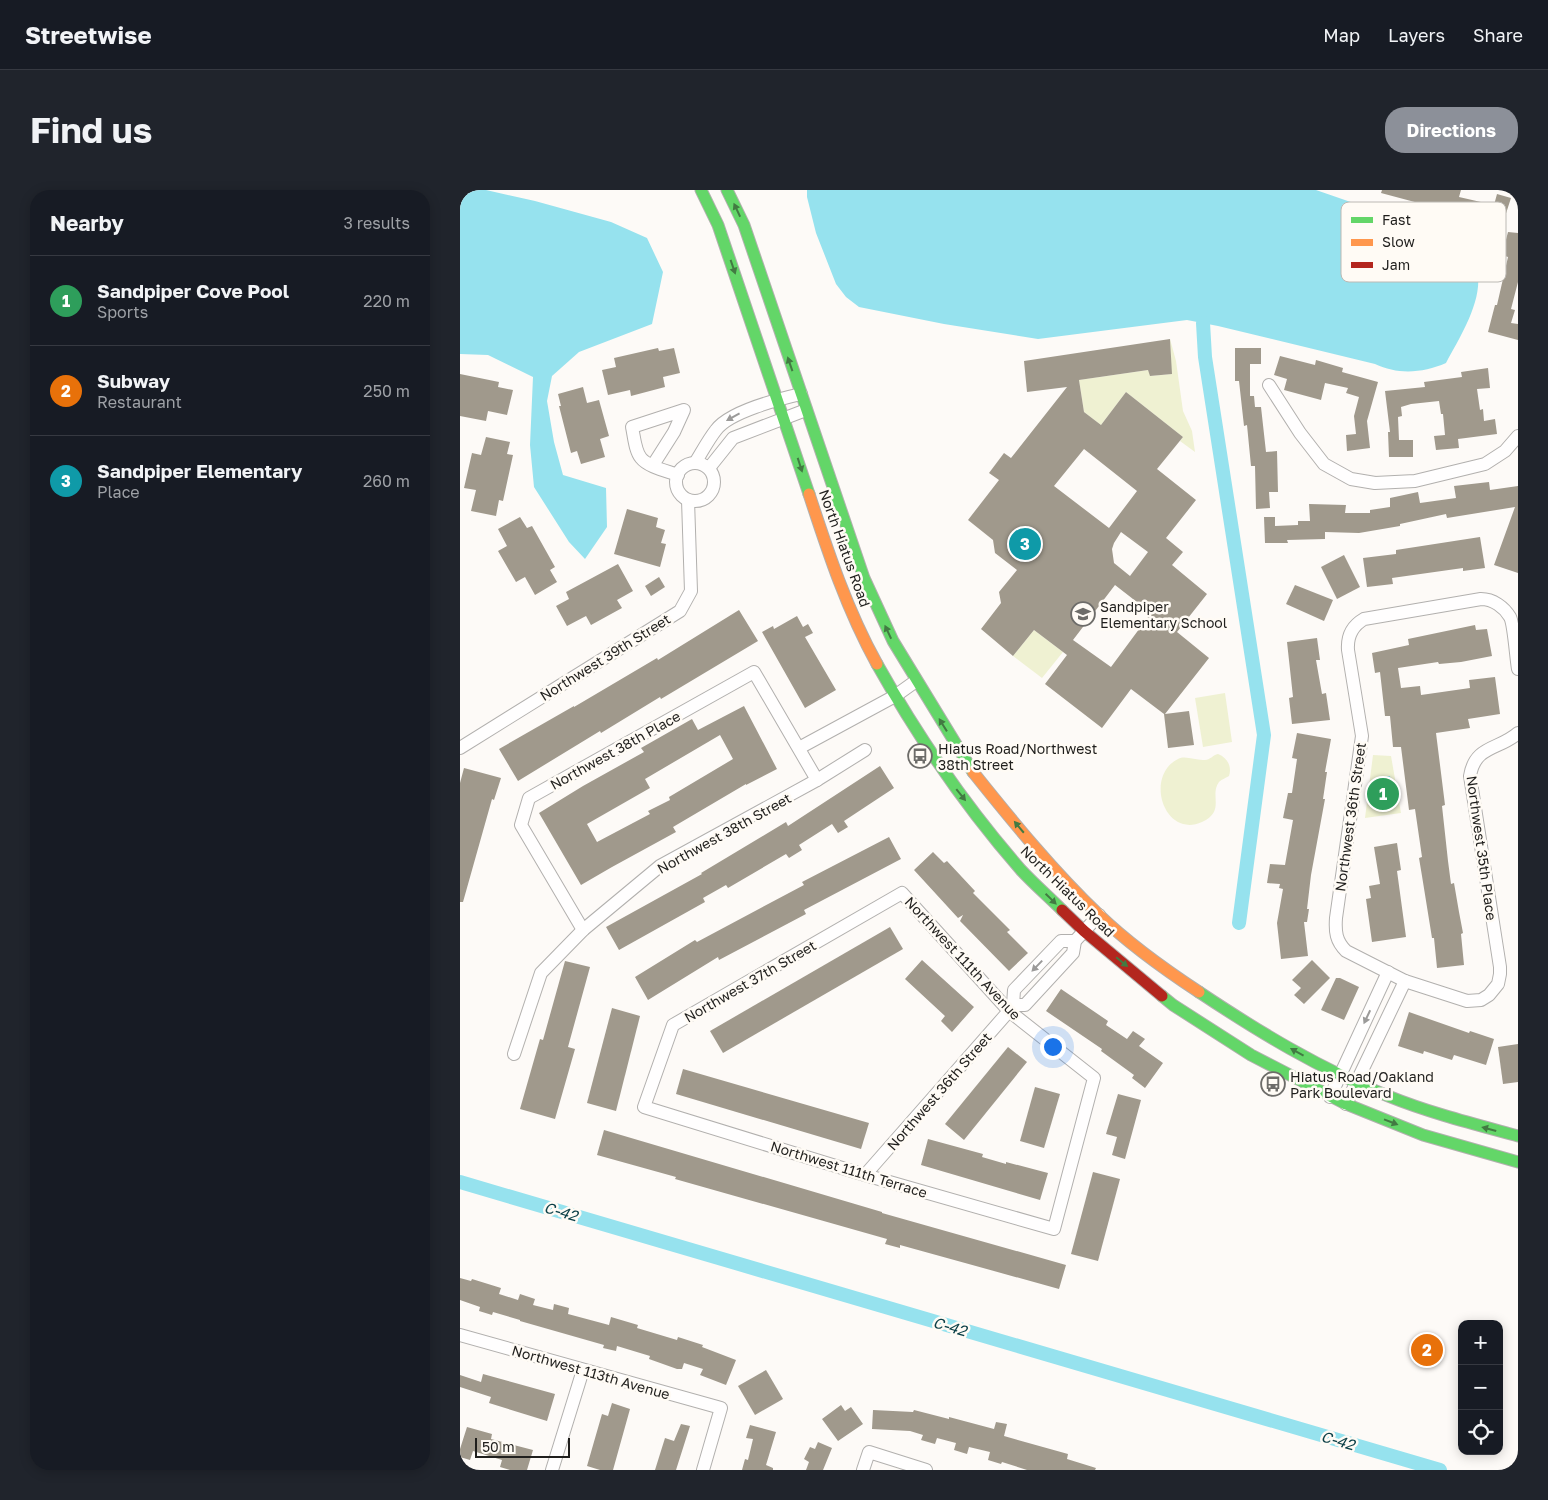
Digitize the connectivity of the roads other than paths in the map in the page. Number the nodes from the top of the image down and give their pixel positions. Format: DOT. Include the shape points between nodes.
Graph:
graph roads {
  1 [pos="701,190"];
  2 [pos="727,190"];
  3 [pos="1269,385"];
  4 [pos="800,394"];
  5 [pos="778,400"];
  6 [pos="806,410"];
  7 [pos="785,418"];
  8 [pos="717,428"];
  9 [pos="1518,436"];
  10 [pos="728,444"];
  11 [pos="695,463"];
  12 [pos="653,465"];
  13 [pos="709,468"];
  14 [pos="678,475"];
  15 [pos="688,500"];
  16 [pos="1518,668"];
  17 [pos="916,681"];
  18 [pos="895,696"];
  19 [pos="1518,733"];
  20 [pos="460,748"];
  21 [pos="798,748"];
  22 [pos="865,750"];
  23 [pos="818,780"];
  24 [pos="902,893"];
  25 [pos="1099,915"];
  26 [pos="583,930"];
  27 [pos="1084,931"];
  28 [pos="1074,941"];
  29 [pos="1388,972"];
  30 [pos="1405,981"];
  31 [pos="1011,1008"];
  32 [pos="514,1054"];
  33 [pos="1340,1075"];
  34 [pos="1357,1082"];
  35 [pos="1330,1097"];
  36 [pos="1346,1104"];
  37 [pos="644,1107"];
  38 [pos="1518,1136"];
  39 [pos="1518,1162"];
  40 [pos="865,1175"];
  41 [pos="1054,1229"];
  42 [pos="460,1335"];
  43 [pos="583,1370"];
  44 [pos="552,1470"];
  45 [pos="703,1470"];
  46 [pos="863,1470"];
  47 [pos="926,1470"];
  1 -- 5 [label="main road, North Hiatus Road, one-way" via="718,224"];
  4 -- 2 [label="main road, North Hiatus Road, one-way" via="744,226"];
  3 -- 9 [label="street" via="1324,464 1350,479 1375,482 1415,480 1485,464 1505,451"];
  4 -- 5 [label="street"];
  4 -- 6 [label="main road, North Hiatus Road"];
  5 -- 7 [label="main road, North Hiatus Road"];
  5 -- 8 [label="street, one-way" via="734,416"];
  6 -- 7 [label="street"];
  17 -- 6 [label="main road, North Hiatus Road, one-way" via="893,641 864,578"];
  7 -- 10 [label="street" via="733,438"];
  7 -- 18 [label="main road, North Hiatus Road, one-way" via="839,584 865,642"];
  8 -- 10 [label="street"];
  8 -- 11 [label="street"];
  10 -- 13 [label="street"];
  11 -- 13 [label="street"];
  11 -- 14 [label="street" via="682,468"];
  12 -- 12 [label="street" via="640,457 632,427 684,410"];
  12 -- 14 [label="street"];
  13 -- 15 [label="street" via="713,474 713,489 703,500"];
  14 -- 15 [label="street, Northwest 39th Street" via="678,489"];
  15 -- 20 [label="street, Northwest 39th Street" via="691,591 680,611"];
  16 -- 29 [label="street, Northwest 36th Street" via="1510,618 1499,605 1484,599 1364,619 1348,637 1362,736 1336,937 1346,951"];
  17 -- 18 [label="street"];
  25 -- 17 [label="main road, North Hiatus Road, one-way" via="1042,855 970,769"];
  18 -- 21 [label="street"];
  18 -- 27 [label="main road, North Hiatus Road, one-way" via="951,783 1022,871"];
  19 -- 30 [label="street, Northwest 35th Place" via="1482,752 1470,776 1500,966 1496,987 1486,997 1472,1001"];
  21 -- 23 [label="street"];
  21 -- 26 [label="street, Northwest 38th Place" via="754,672 529,798 521,825"];
  22 -- 23 [label="street, Northwest 38th Street"];
  23 -- 26 [label="street, Northwest 38th Street" via="660,866"];
  24 -- 31 [label="street, Northwest 111th Avenue"];
  24 -- 37 [label="street, Northwest 37th Street" via="673,1025"];
  25 -- 27 [label="street, Northwest 36th Street"];
  33 -- 25 [label="main road, North Hiatus Road, one-way" via="1256,1030 1183,982"];
  26 -- 32 [label="street, Northwest 38th Street" via="541,973"];
  27 -- 28 [label="street, Northwest 36th Street"];
  27 -- 35 [label="main road, North Hiatus Road, one-way" via="1174,1005 1251,1055"];
  28 -- 31 [label="street, Northwest 36th Street" via="1073,954 1025,1005"];
  28 -- 31 [label="street, Northwest 36th Street, one-way" via="1061,941 1014,990"];
  29 -- 30 [label="street"];
  29 -- 33 [label="street, one-way"];
  30 -- 34 [label="street"];
  31 -- 40 [label="street, Northwest 36th Street"];
  31 -- 41 [label="street, Northwest 111th Avenue" via="1094,1078"];
  33 -- 34 [label="main road, North Hiatus Road"];
  33 -- 35 [label="street"];
  34 -- 36 [label="street"];
  38 -- 34 [label="main road, North Hiatus Road, one-way" via="1433,1113"];
  35 -- 36 [label="main road, North Hiatus Road"];
  36 -- 39 [label="main road, North Hiatus Road, one-way" via="1423,1134"];
  37 -- 40 [label="street, Northwest 111th Terrace"];
  40 -- 41 [label="street, Northwest 111th Terrace"];
  42 -- 43 [label="street, Northwest 113th Avenue"];
  43 -- 44 [label="street"];
  43 -- 45 [label="street, Northwest 113th Avenue" via="721,1408"];
  46 -- 47 [label="street" via="869,1452"];
}
